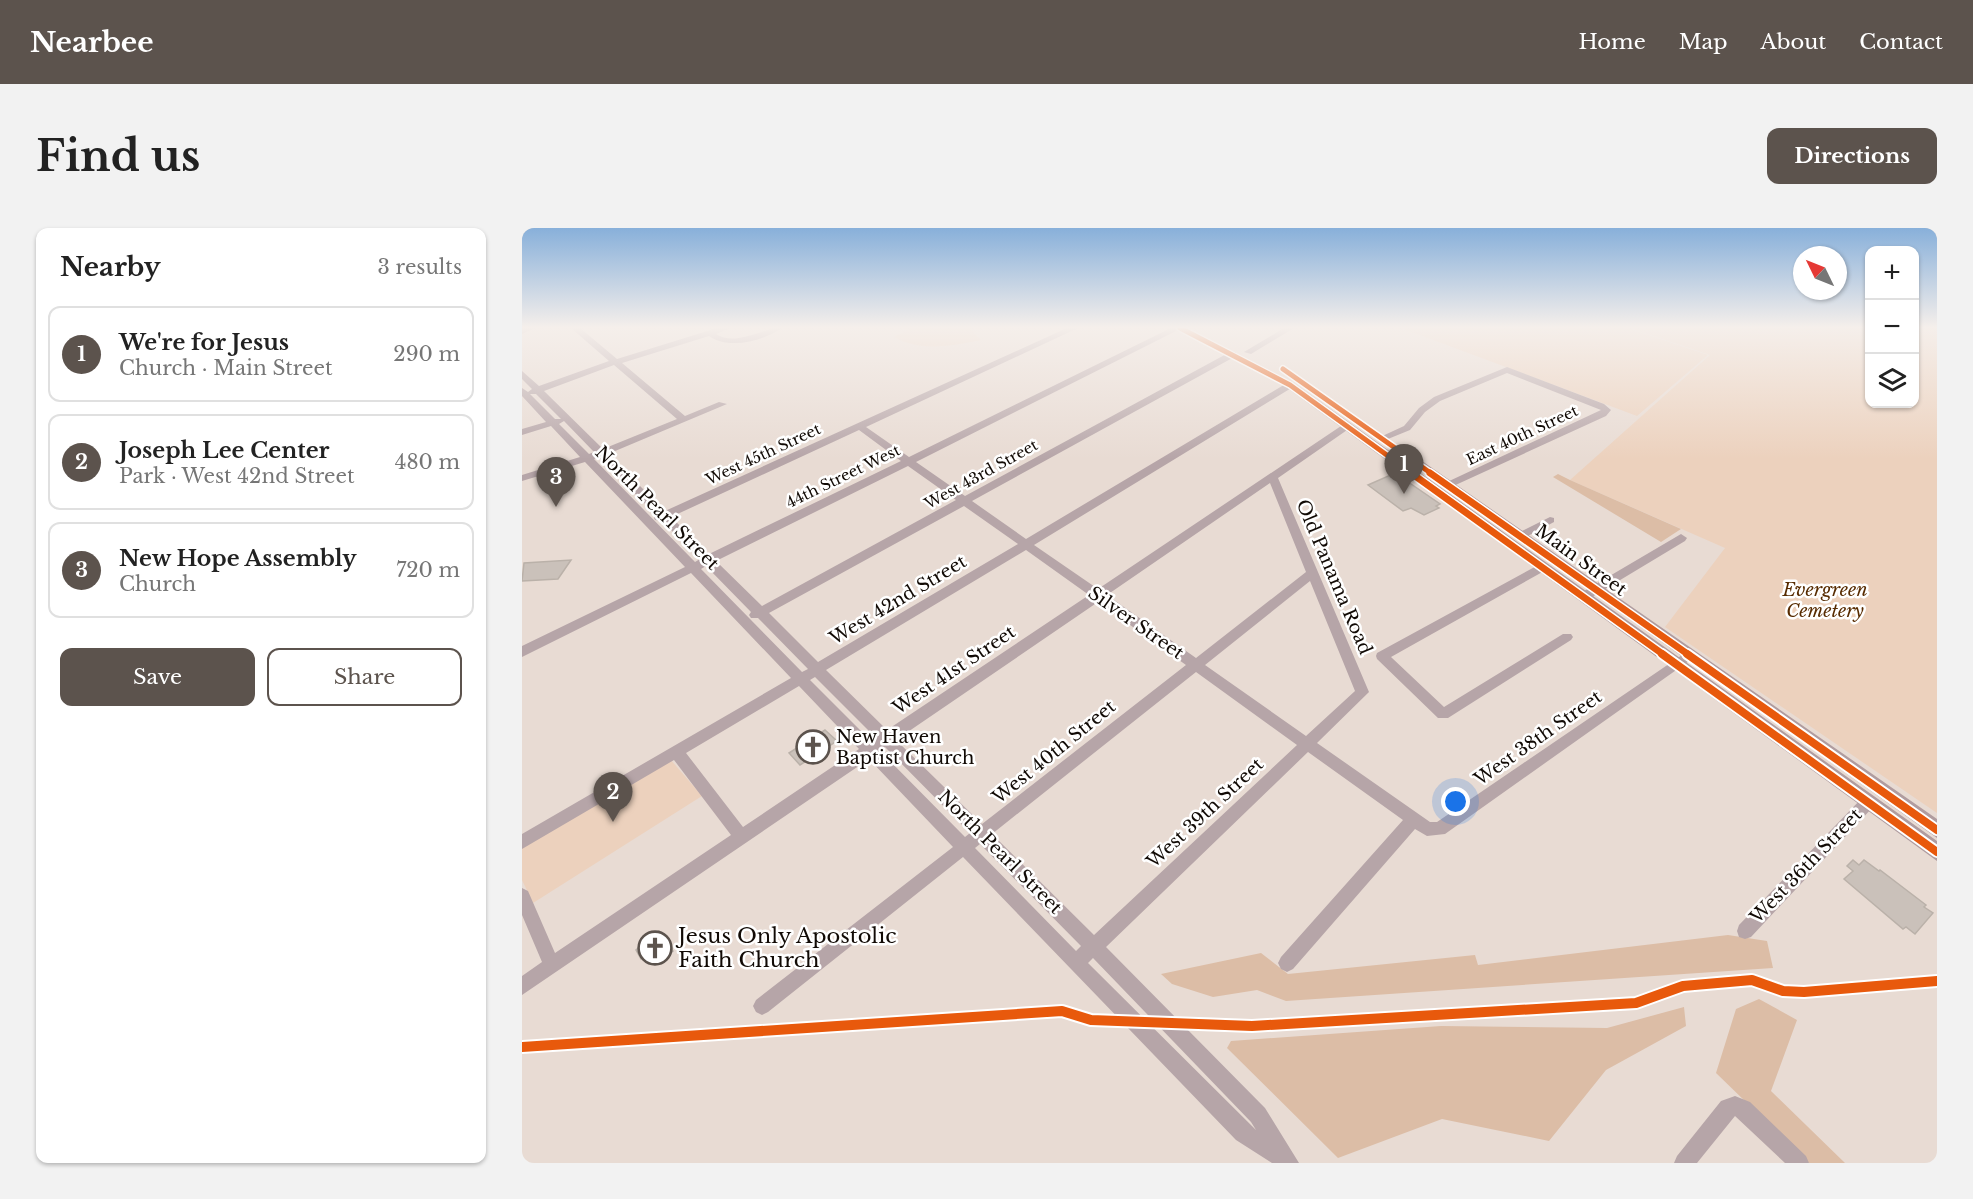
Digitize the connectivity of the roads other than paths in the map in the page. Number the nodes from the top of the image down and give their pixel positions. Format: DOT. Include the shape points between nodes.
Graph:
graph roads {
  1 [pos="589,372"];
  2 [pos="626,372"];
  3 [pos="979,372"];
  4 [pos="1091,372"];
  5 [pos="1201,372"];
  6 [pos="1265,372"];
  7 [pos="1286,372"];
  8 [pos="1503,372"];
  9 [pos="1511,372"];
  10 [pos="522,374"];
  11 [pos="1290,385"];
  12 [pos="538,390"];
  13 [pos="523,393"];
  14 [pos="722,404"];
  15 [pos="567,419"];
  16 [pos="684,420"];
  17 [pos="553,423"];
  18 [pos="859,426"];
  19 [pos="1347,426"];
  20 [pos="522,432"];
  21 [pos="1383,438"];
  22 [pos="601,453"];
  23 [pos="586,457"];
  24 [pos="908,462"];
  25 [pos="1433,474"];
  26 [pos="1272,476"];
  27 [pos="522,477"];
  28 [pos="1449,485"];
  29 [pos="964,501"];
  30 [pos="665,516"];
  31 [pos="1550,520"];
  32 [pos="649,523"];
  33 [pos="1520,535"];
  34 [pos="1681,538"];
  35 [pos="1026,545"];
  36 [pos="710,561"];
  37 [pos="1542,567"];
  38 [pos="694,568"];
  39 [pos="1312,573"];
  40 [pos="1589,593"];
  41 [pos="1096,595"];
  42 [pos="761,612"];
  43 [pos="744,621"];
  44 [pos="1567,637"];
  45 [pos="522,652"];
  46 [pos="1684,661"];
  47 [pos="1195,664"];
  48 [pos="818,669"];
  49 [pos="801,679"];
  50 [pos="1362,692"];
  51 [pos="886,738"];
  52 [pos="1307,743"];
  53 [pos="869,750"];
  54 [pos="677,753"];
  55 [pos="1868,802"];
  56 [pos="1413,820"];
  57 [pos="1937,830"];
  58 [pos="982,834"];
  59 [pos="741,836"];
  60 [pos="522,842"];
  61 [pos="964,848"];
  62 [pos="1937,852"];
  63 [pos="522,896"];
  64 [pos="1744,931"];
  65 [pos="1093,946"];
  66 [pos="1076,963"];
  67 [pos="1287,963"];
  68 [pos="552,966"];
  69 [pos="522,986"];
  70 [pos="762,1006"];
  71 [pos="1288,1163"];
  72 [pos="1684,1163"];
  73 [pos="1798,1163"];
  1 -- 12 [label="street"];
  2 -- 16 [label="street"];
  3 -- 18 [label="street, West 45th Street"];
  4 -- 24 [label="street, 44th Street West"];
  5 -- 29 [label="street, West 43rd Street"];
  6 -- 11 [label="main road, Main Street"];
  7 -- 21 [label="main road, Main Street"];
  8 -- 21 [label="street, East 40th Street" via="1437,399 1407,428"];
  9 -- 28 [label="street, East 40th Street" via="1606,410"];
  10 -- 12 [label="street, North Pearl Street"];
  11 -- 19 [label="main road, Main Street"];
  11 -- 35 [label="street, West 42nd Street"];
  12 -- 13 [label="street"];
  12 -- 15 [label="street, North Pearl Street"];
  13 -- 17 [label="street, North Pearl Street"];
  14 -- 16 [label="street"];
  15 -- 17 [label="street"];
  15 -- 22 [label="street, North Pearl Street"];
  16 -- 22 [label="street"];
  17 -- 20 [label="street"];
  17 -- 23 [label="street, North Pearl Street"];
  18 -- 24 [label="street, Silver Street"];
  18 -- 30 [label="street, West 45th Street"];
  19 -- 25 [label="main road" via="1359,428"];
  19 -- 26 [label="street, West 41st Street"];
  19 -- 37 [label="main road, Main Street"];
  21 -- 25 [label="main road, Main Street"];
  22 -- 23 [label="street"];
  22 -- 30 [label="street, North Pearl Street"];
  23 -- 27 [label="street"];
  23 -- 32 [label="street, North Pearl Street"];
  24 -- 29 [label="street, Silver Street"];
  24 -- 36 [label="street, 44th Street West"];
  25 -- 28 [label="main road, Main Street"];
  26 -- 39 [label="street, Old Panama Road"];
  26 -- 41 [label="street, West 41st Street"];
  28 -- 33 [label="main road, Main Street"];
  29 -- 35 [label="street, Silver Street"];
  29 -- 42 [label="street, West 43rd Street"];
  30 -- 32 [label="street, West 45th Street"];
  30 -- 36 [label="street, North Pearl Street"];
  31 -- 33 [label="street"];
  32 -- 38 [label="street, North Pearl Street"];
  33 -- 40 [label="main road, Main Street"];
  34 -- 40 [label="street"];
  35 -- 41 [label="street, Silver Street"];
  35 -- 48 [label="street, West 42nd Street"];
  36 -- 38 [label="street, 44th Street West"];
  36 -- 42 [label="street, North Pearl Street"];
  37 -- 40 [label="main road, Main Street"];
  37 -- 44 [label="street" via="1382,656 1443,714"];
  38 -- 43 [label="street, North Pearl Street"];
  38 -- 45 [label="street, 44th Street West"];
  39 -- 47 [label="street, West 40th Street"];
  39 -- 50 [label="street, Old Panama Road"];
  40 -- 46 [label="main road, Main Street"];
  41 -- 47 [label="street, Silver Street"];
  41 -- 51 [label="street, West 41st Street"];
  42 -- 43 [label="street, West 43rd Street"];
  42 -- 48 [label="street, North Pearl Street"];
  43 -- 49 [label="street, North Pearl Street"];
  46 -- 55 [label="main road, Main Street"];
  46 -- 56 [label="street, West 38th Street" via="1440,829 1427,828"];
  46 -- 57 [label="main road, Main Street"];
  47 -- 52 [label="street, Silver Street"];
  47 -- 58 [label="street, West 40th Street"];
  48 -- 49 [label="street, West 42nd Street"];
  48 -- 51 [label="street, North Pearl Street"];
  49 -- 53 [label="street, North Pearl Street"];
  49 -- 54 [label="street, West 42nd Street"];
  50 -- 52 [label="street, West 39th Street"];
  51 -- 53 [label="street, West 41st Street"];
  51 -- 58 [label="street, North Pearl Street"];
  52 -- 56 [label="street, Silver Street"];
  52 -- 65 [label="street, West 39th Street"];
  53 -- 59 [label="street, West 41st Street"];
  53 -- 61 [label="street, North Pearl Street"];
  54 -- 59 [label="street"];
  54 -- 60 [label="street, West 42nd Street"];
  55 -- 62 [label="main road, Main Street"];
  55 -- 64 [label="street, West 36th Street"];
  56 -- 67 [label="street"];
  58 -- 61 [label="street, West 40th Street"];
  58 -- 65 [label="street, North Pearl Street"];
  59 -- 68 [label="street, West 41st Street"];
  61 -- 66 [label="street, North Pearl Street"];
  61 -- 70 [label="street, West 40th Street"];
  63 -- 68 [label="street"];
  65 -- 66 [label="street, West 39th Street"];
  65 -- 71 [label="street, North Pearl Street" via="1258,1115"];
  66 -- 71 [label="street, North Pearl Street" via="1243,1133"];
  68 -- 69 [label="street, West 41st Street"];
  72 -- 73 [label="street" via="1728,1108 1735,1106 1743,1109"];
}
